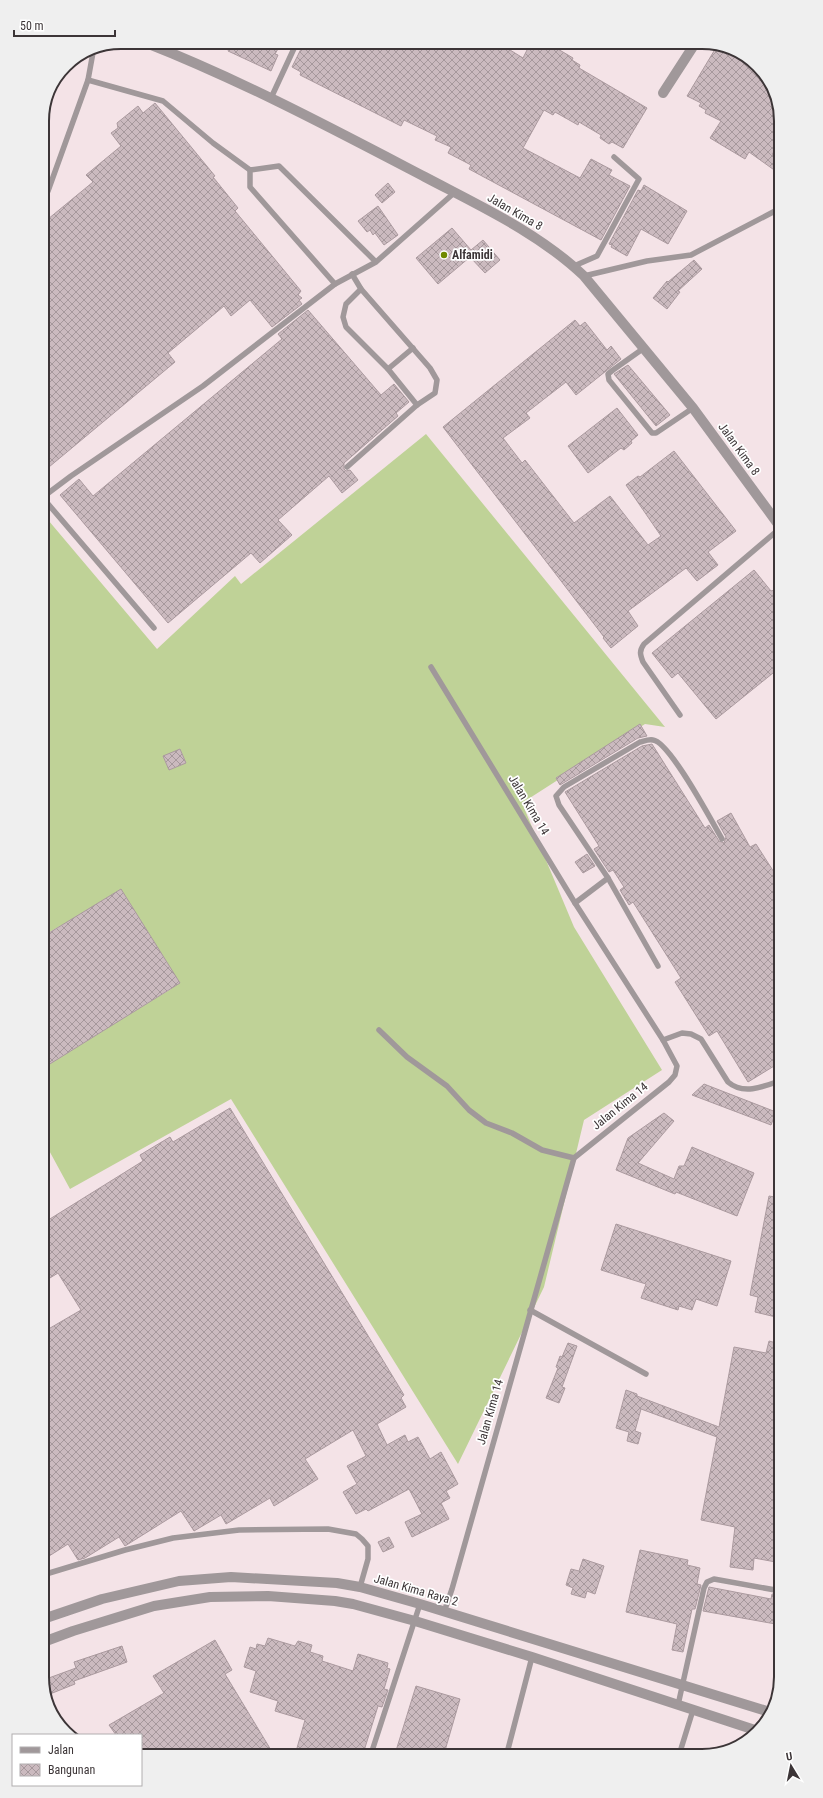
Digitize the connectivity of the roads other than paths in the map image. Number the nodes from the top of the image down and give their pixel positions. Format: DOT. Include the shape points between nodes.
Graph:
graph roads {
  1 [pos="162,49"];
  2 [pos="295,49"];
  3 [pos="691,49"];
  4 [pos="92,56"];
  5 [pos="88,80"];
  6 [pos="663,92"];
  7 [pos="271,98"];
  8 [pos="614,157"];
  9 [pos="250,170"];
  10 [pos="49,188"];
  11 [pos="454,193"];
  12 [pos="774,211"];
  13 [pos="376,262"];
  14 [pos="574,266"];
  15 [pos="352,274"];
  16 [pos="584,276"];
  17 [pos="335,284"];
  18 [pos="361,289"];
  19 [pos="413,348"];
  20 [pos="644,348"];
  21 [pos="388,368"];
  22 [pos="417,405"];
  23 [pos="693,408"];
  24 [pos="347,467"];
  25 [pos="49,493"];
  26 [pos="49,505"];
  27 [pos="774,519"];
  28 [pos="774,533"];
  29 [pos="154,628"];
  30 [pos="431,667"];
  31 [pos="680,715"];
  32 [pos="722,839"];
  33 [pos="608,878"];
  34 [pos="575,903"];
  35 [pos="658,966"];
  36 [pos="379,1030"];
  37 [pos="663,1040"];
  38 [pos="774,1083"];
  39 [pos="574,1158"];
  40 [pos="530,1310"];
  41 [pos="646,1374"];
  42 [pos="49,1573"];
  43 [pos="360,1587"];
  44 [pos="774,1590"];
  45 [pos="420,1604"];
  46 [pos="444,1612"];
  47 [pos="49,1617"];
  48 [pos="415,1621"];
  49 [pos="49,1640"];
  50 [pos="532,1657"];
  51 [pos="684,1686"];
  52 [pos="678,1706"];
  53 [pos="693,1710"];
  54 [pos="766,1711"];
  55 [pos="752,1729"];
  56 [pos="373,1749"];
  57 [pos="508,1749"];
  58 [pos="681,1749"];
  1 -- 7 [label="street, Jalan Kima 8"];
  2 -- 7 [label="lane"];
  3 -- 6 [label="street"];
  4 -- 5 [label="lane"];
  5 -- 9 [label="lane" via="162,101"];
  5 -- 10 [label="lane"];
  7 -- 11 [label="street, Jalan Kima 8"];
  8 -- 14 [label="lane" via="639,179 596,256"];
  9 -- 13 [label="lane" via="279,166"];
  9 -- 17 [label="lane" via="250,187"];
  11 -- 13 [label="lane"];
  11 -- 14 [label="street, Jalan Kima 8" via="524,230"];
  12 -- 16 [label="lane" via="691,255 618,267"];
  13 -- 15 [label="lane"];
  14 -- 16 [label="street, Jalan Kima 8"];
  15 -- 17 [label="lane"];
  15 -- 18 [label="lane"];
  16 -- 20 [label="street, Jalan Kima 8"];
  17 -- 25 [label="lane" via="203,386"];
  18 -- 19 [label="lane"];
  18 -- 21 [label="lane" via="346,304 343,318 346,327"];
  19 -- 21 [label="lane"];
  19 -- 22 [label="lane" via="437,380 435,393"];
  20 -- 23 [label="street, Jalan Kima 8"];
  20 -- 23 [label="lane" via="608,374 609,380 652,433 656,433"];
  21 -- 22 [label="lane"];
  22 -- 24 [label="lane"];
  23 -- 27 [label="street, Jalan Kima 8"];
  26 -- 29 [label="lane"];
  28 -- 31 [label="lane" via="640,650 643,662"];
  30 -- 34 [label="lane, Jalan Kima 14"];
  32 -- 33 [label="lane" via="689,781 660,744 653,740 640,742 564,788 556,796 559,805"];
  33 -- 34 [label="lane"];
  33 -- 35 [label="lane"];
  34 -- 37 [label="lane, Jalan Kima 14"];
  36 -- 39 [label="lane" via="407,1057 448,1086 468,1110 486,1123 512,1133 542,1150"];
  37 -- 38 [label="lane" via="682,1033 701,1039 728,1082 734,1087 752,1090"];
  37 -- 39 [label="lane, Jalan Kima 14" via="677,1066 675,1075"];
  39 -- 40 [label="lane, Jalan Kima 14"];
  40 -- 41 [label="lane"];
  40 -- 46 [label="lane, Jalan Kima 14"];
  42 -- 43 [label="lane" via="174,1538 239,1530 328,1529 356,1534 368,1546 368,1559"];
  43 -- 45 [label="street, Jalan Kima Raya 2"];
  43 -- 47 [label="street, Jalan Kima Raya 2" via="337,1583 231,1577 179,1581 102,1600"];
  44 -- 51 [label="lane" via="714,1579 707,1582"];
  45 -- 46 [label="street, Jalan Kima Raya 2"];
  45 -- 48 [label="lane"];
  46 -- 51 [label="street, Jalan Kima Raya 2"];
  48 -- 49 [label="street" via="336,1601 268,1596 210,1597 154,1606"];
  48 -- 50 [label="street"];
  48 -- 56 [label="lane"];
  50 -- 52 [label="street"];
  50 -- 57 [label="lane"];
  51 -- 52 [label="lane"];
  51 -- 54 [label="street, Jalan Kima Raya 2"];
  52 -- 53 [label="street"];
  53 -- 55 [label="street"];
  53 -- 58 [label="lane"];
}
